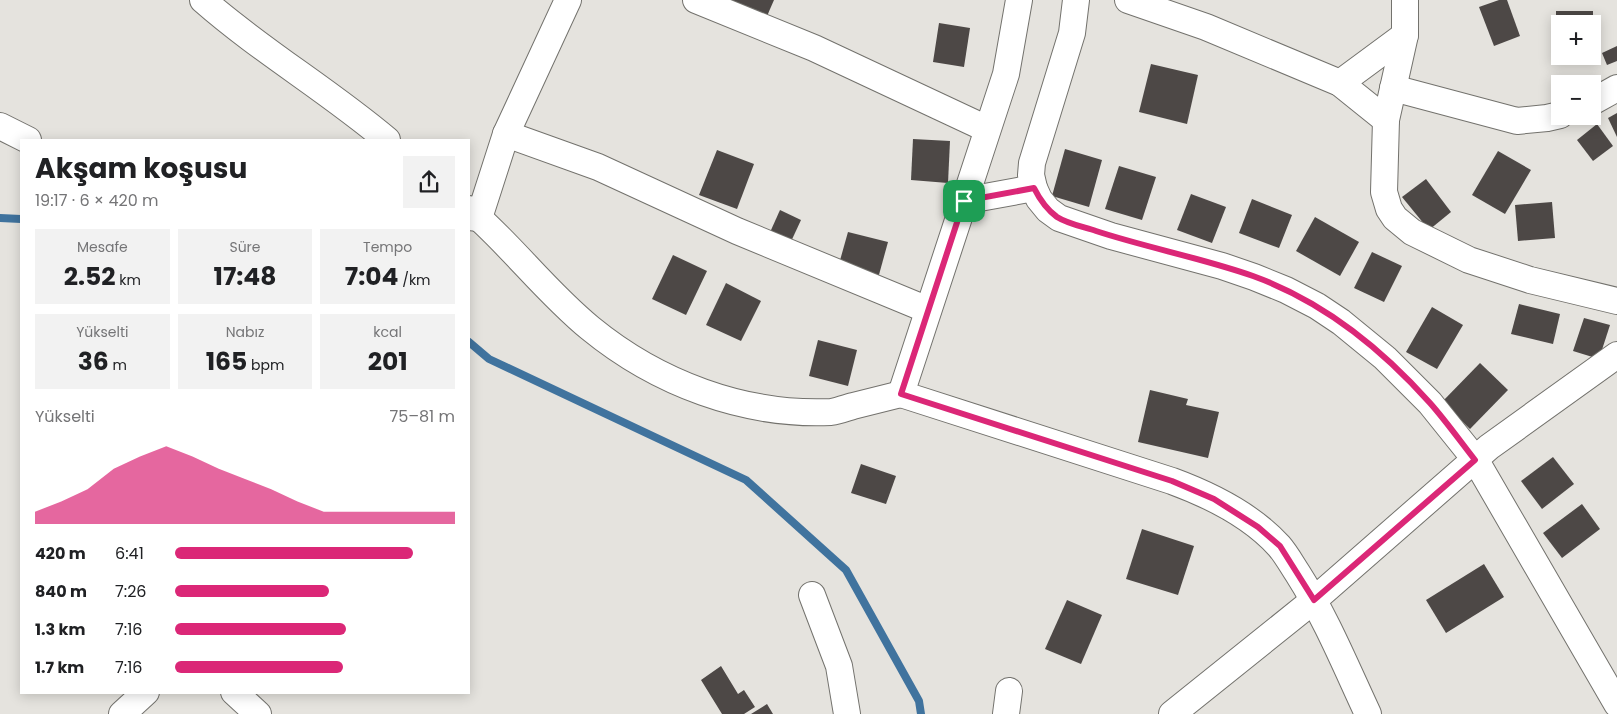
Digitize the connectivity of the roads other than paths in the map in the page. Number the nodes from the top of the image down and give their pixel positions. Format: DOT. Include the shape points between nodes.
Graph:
graph roads {
  1 [pos="203,0"];
  2 [pos="568,0"];
  3 [pos="696,0"];
  4 [pos="1019,0"];
  5 [pos="1076,0"];
  6 [pos="1128,0"];
  7 [pos="1405,0"];
  8 [pos="1405,35"];
  9 [pos="1340,82"];
  10 [pos="1393,88"];
  11 [pos="1617,88"];
  12 [pos="1601,97"];
  13 [pos="1551,116"];
  14 [pos="1386,120"];
  15 [pos="0,126"];
  16 [pos="987,129"];
  17 [pos="506,134"];
  18 [pos="26,139"];
  19 [pos="386,139"];
  20 [pos="1034,188"];
  21 [pos="964,201"];
  22 [pos="472,215"];
  23 [pos="1617,301"];
  24 [pos="928,310"];
  25 [pos="1617,354"];
  26 [pos="901,394"];
  27 [pos="1475,460"];
  28 [pos="812,595"];
  29 [pos="1314,600"];
  30 [pos="144,694"];
  31 [pos="236,694"];
  32 [pos="1617,704"];
  33 [pos="122,714"];
  34 [pos="258,714"];
  35 [pos="846,714"];
  36 [pos="1172,714"];
  37 [pos="1368,714"];
  1 -- 19 [label="street"];
  2 -- 17 [label="street"];
  3 -- 16 [label="street" via="814,48"];
  4 -- 16 [label="street" via="1006,74"];
  5 -- 20 [label="street" via="1072,33 1032,163"];
  6 -- 9 [label="street" via="1206,27"];
  7 -- 8 [label="street"];
  8 -- 9 [label="street"];
  8 -- 10 [label="street"];
  9 -- 14 [label="street"];
  10 -- 13 [label="street" via="1517,121"];
  10 -- 14 [label="street"];
  11 -- 12 [label="street"];
  14 -- 23 [label="street" via="1384,192 1389,209 1403,226 1469,260 1530,280"];
  15 -- 18 [label="street"];
  16 -- 21 [label="street"];
  17 -- 22 [label="street"];
  17 -- 24 [label="street" via="598,167 737,231"];
  20 -- 21 [label="street"];
  20 -- 27 [label="street" via="1048,210 1059,218 1111,236 1222,266 1286,290 1317,306 1385,358 1430,403"];
  21 -- 24 [label="street"];
  22 -- 26 [label="street" via="590,328 652,370 704,394 802,411 833,412"];
  24 -- 26 [label="street"];
  25 -- 27 [label="street"];
  26 -- 29 [label="street" via="1172,481 1214,499 1258,527 1280,546"];
  27 -- 29 [label="street"];
  27 -- 32 [label="street"];
  28 -- 35 [label="street" via="839,666"];
  29 -- 36 [label="street"];
  29 -- 37 [label="street"];
  30 -- 33 [label="street"];
  31 -- 34 [label="street"];
}
